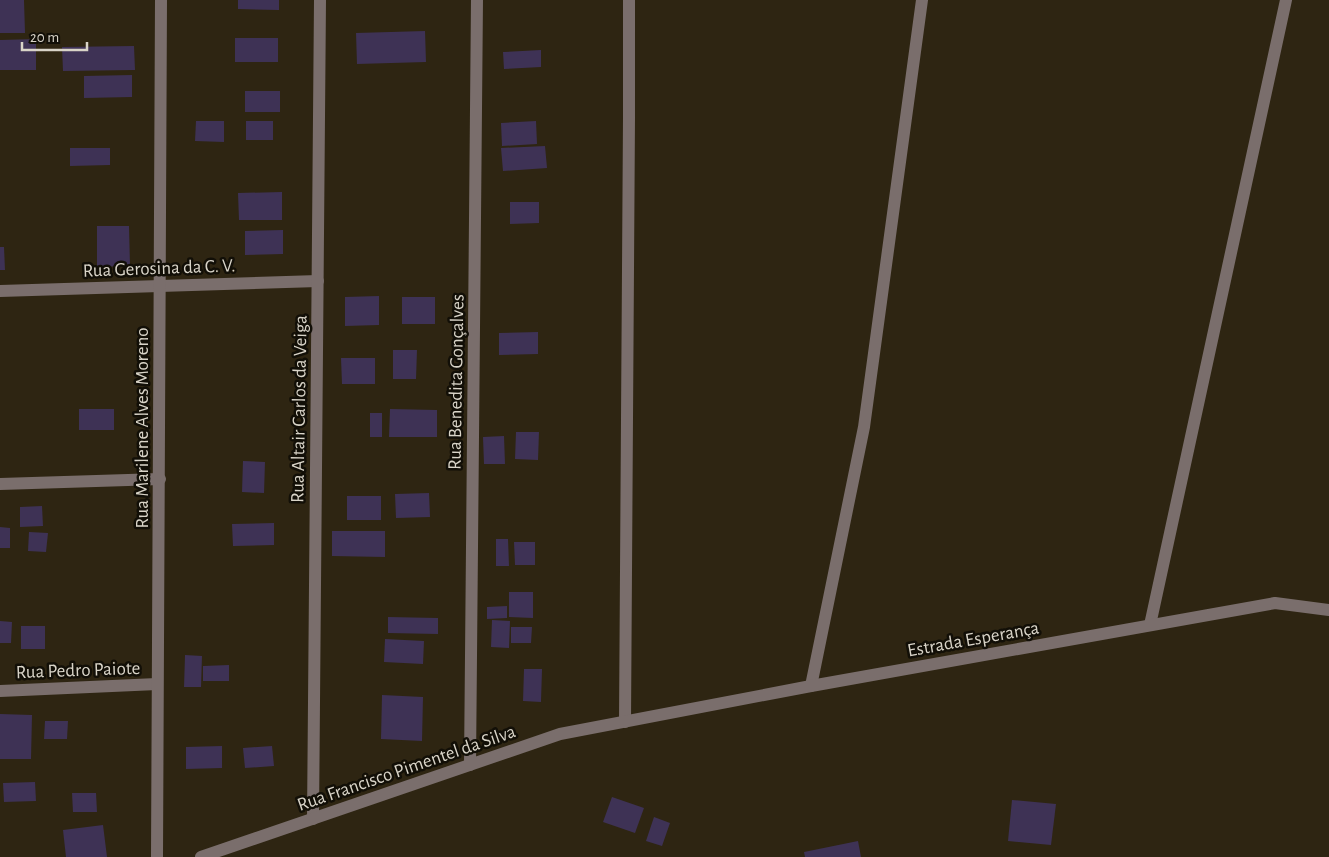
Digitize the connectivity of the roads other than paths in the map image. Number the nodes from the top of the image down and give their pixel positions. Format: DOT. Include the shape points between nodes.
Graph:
graph roads {
  1 [pos="161,0"];
  2 [pos="320,0"];
  3 [pos="477,0"];
  4 [pos="628,0"];
  5 [pos="922,0"];
  6 [pos="1286,0"];
  7 [pos="318,281"];
  8 [pos="160,285"];
  9 [pos="0,291"];
  10 [pos="160,480"];
  11 [pos="0,484"];
  12 [pos="1329,610"];
  13 [pos="1150,625"];
  14 [pos="157,684"];
  15 [pos="811,686"];
  16 [pos="0,691"];
  17 [pos="625,722"];
  18 [pos="470,765"];
  19 [pos="313,819"];
  20 [pos="157,857"];
  21 [pos="201,857"];
  1 -- 8 [label="street, Rua Marilene Alves Moreno"];
  2 -- 7 [label="street, Rua Altair Carlos da Veiga"];
  3 -- 18 [label="street, Rua Benedita Gonçalves"];
  4 -- 17 [label="street"];
  5 -- 15 [label="street" via="864,427"];
  6 -- 13 [label="street"];
  7 -- 8 [label="street, Rua Gerosina da C. V."];
  7 -- 19 [label="street, Rua Altair Carlos da Veiga"];
  8 -- 9 [label="street, Rua Gerosina da C. V."];
  8 -- 10 [label="street, Rua Marilene Alves Moreno"];
  10 -- 11 [label="street"];
  10 -- 14 [label="street, Rua Marilene Alves Moreno"];
  12 -- 13 [label="street, Estrada Esperança" via="1275,602"];
  13 -- 15 [label="street, Estrada Esperança"];
  14 -- 16 [label="street, Rua Pedro Paiote"];
  14 -- 20 [label="street, Rua Marilene Alves Moreno"];
  15 -- 17 [label="street, Estrada Esperança"];
  17 -- 18 [label="street, Rua Francisco Pimentel da Silva" via="560,734"];
  18 -- 19 [label="street, Rua Francisco Pimentel da Silva"];
  19 -- 21 [label="street, Rua Francisco Pimentel da Silva"];
}
